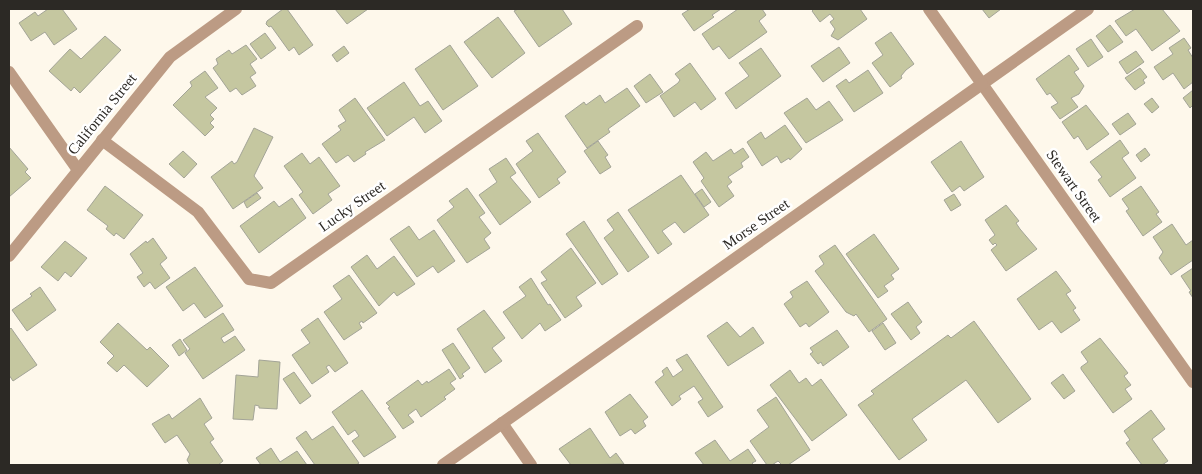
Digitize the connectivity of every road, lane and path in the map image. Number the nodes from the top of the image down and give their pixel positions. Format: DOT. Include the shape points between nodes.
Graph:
graph roads {
  1 [pos="236,9"];
  2 [pos="929,9"];
  3 [pos="1088,9"];
  4 [pos="637,26"];
  5 [pos="9,72"];
  6 [pos="982,84"];
  7 [pos="102,140"];
  8 [pos="78,170"];
  9 [pos="9,256"];
  10 [pos="1193,382"];
  11 [pos="502,423"];
  12 [pos="443,465"];
  13 [pos="532,465"];
  1 -- 7 [label="street, California Street" via="170,57"];
  2 -- 6 [label="street, Stewart Street"];
  3 -- 6 [label="street, Morse Street"];
  4 -- 7 [label="street, Lucky Street" via="271,283 249,279 198,212"];
  5 -- 8 [label="street"];
  6 -- 10 [label="street, Stewart Street"];
  6 -- 11 [label="street, Morse Street"];
  7 -- 8 [label="street, California Street"];
  8 -- 9 [label="street, California Street"];
  11 -- 12 [label="street, Morse Street"];
  11 -- 13 [label="street"];
}
